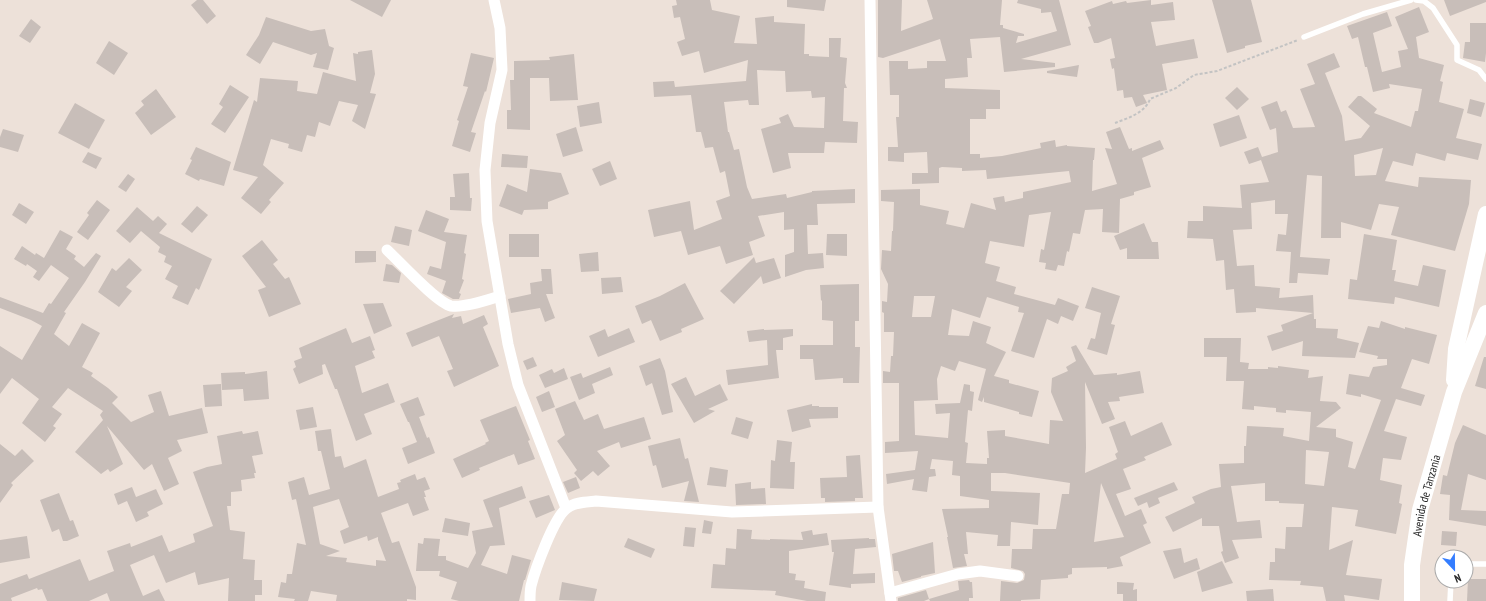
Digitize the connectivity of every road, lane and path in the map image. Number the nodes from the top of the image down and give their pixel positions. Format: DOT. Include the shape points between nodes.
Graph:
graph roads {
  1 [pos="494,0"];
  2 [pos="870,0"];
  3 [pos="1411,0"];
  4 [pos="1416,0"];
  5 [pos="1304,37"];
  6 [pos="1486,79"];
  7 [pos="1115,123"];
  8 [pos="1486,214"];
  9 [pos="387,250"];
  10 [pos="500,296"];
  11 [pos="1486,313"];
  12 [pos="1454,392"];
  13 [pos="878,507"];
  14 [pos="566,508"];
  15 [pos="1474,564"];
  16 [pos="1486,564"];
  17 [pos="1018,576"];
  18 [pos="1451,589"];
  19 [pos="891,597"];
  20 [pos="530,601"];
  21 [pos="1412,601"];
  22 [pos="1450,601"];
  1 -- 10 [label="street" via="500,28 502,70 490,123 485,170 487,221"];
  2 -- 13 [label="street"];
  3 -- 5 [label="lane" via="1363,14"];
  4 -- 6 [label="lane" via="1424,1 1433,8 1457,45 1457,60 1479,70"];
  5 -- 7 [label="path" via="1217,71 1194,75 1176,88 1150,99 1147,106 1133,116"];
  8 -- 12 [label="main road" via="1456,349"];
  9 -- 10 [label="street" via="423,286 451,306 462,306"];
  10 -- 14 [label="street" via="518,384"];
  11 -- 12 [label="main road"];
  12 -- 21 [label="main road, Avenida de Tanzania" via="1420,510 1412,566"];
  13 -- 14 [label="street" via="732,512 596,501 582,502"];
  13 -- 19 [label="street"];
  14 -- 20 [label="street" via="556,523 540,560 531,586"];
  15 -- 16 [label="lane"];
  17 -- 19 [label="street" via="980,571 958,574"];
  18 -- 22 [label="lane"];
}
